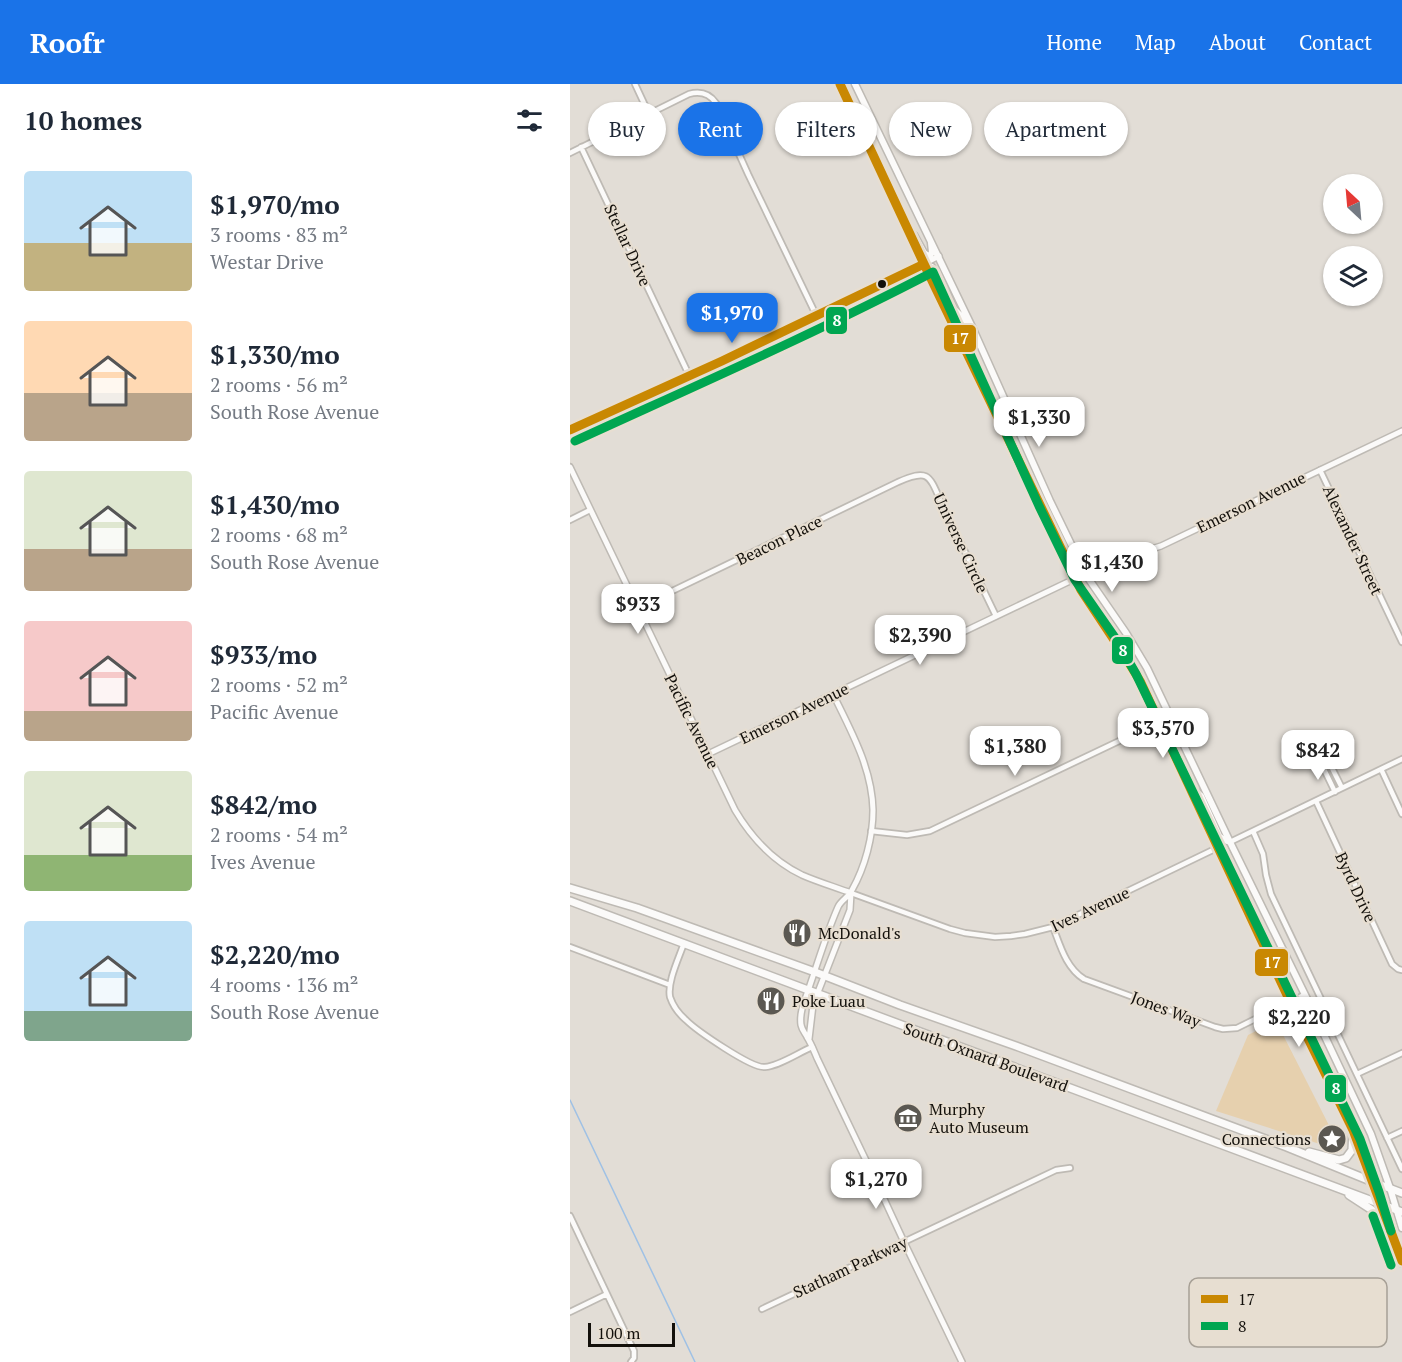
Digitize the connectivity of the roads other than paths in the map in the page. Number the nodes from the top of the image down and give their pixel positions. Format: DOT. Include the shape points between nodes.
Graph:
graph roads {
  1 [pos="635,84"];
  2 [pos="840,84"];
  3 [pos="855,84"];
  4 [pos="643,102"];
  5 [pos="666,106"];
  6 [pos="588,144"];
  7 [pos="581,147"];
  8 [pos="570,153"];
  9 [pos="905,223"];
  10 [pos="931,240"];
  11 [pos="939,256"];
  12 [pos="924,264"];
  13 [pos="817,316"];
  14 [pos="973,329"];
  15 [pos="689,375"];
  16 [pos="570,430"];
  17 [pos="1402,431"];
  18 [pos="570,467"];
  19 [pos="1320,470"];
  20 [pos="921,476"];
  21 [pos="590,510"];
  22 [pos="570,520"];
  23 [pos="1086,575"];
  24 [pos="1076,579"];
  25 [pos="638,608"];
  26 [pos="996,616"];
  27 [pos="1402,642"];
  28 [pos="833,694"];
  29 [pos="1159,722"];
  30 [pos="708,754"];
  31 [pos="1327,758"];
  32 [pos="1402,759"];
  33 [pos="1320,761"];
  34 [pos="1381,769"];
  35 [pos="1188,785"];
  36 [pos="1342,788"];
  37 [pos="1335,792"];
  38 [pos="1316,801"];
  39 [pos="1402,814"];
  40 [pos="871,831"];
  41 [pos="1253,831"];
  42 [pos="1230,842"];
  43 [pos="1219,847"];
  44 [pos="570,888"];
  45 [pos="851,893"];
  46 [pos="570,901"];
  47 [pos="1053,927"];
  48 [pos="684,944"];
  49 [pos="570,947"];
  50 [pos="1401,970"];
  51 [pos="814,972"];
  52 [pos="825,976"];
  53 [pos="670,985"];
  54 [pos="808,990"];
  55 [pos="818,994"];
  56 [pos="1304,995"];
  57 [pos="1291,1001"];
  58 [pos="809,1039"];
  59 [pos="812,1047"];
  60 [pos="1402,1053"];
  61 [pos="1357,1074"];
  62 [pos="1353,1130"];
  63 [pos="1402,1131"];
  64 [pos="1388,1138"];
  65 [pos="1287,1146"];
  66 [pos="1070,1168"];
  67 [pos="1402,1169"];
  68 [pos="1373,1182"];
  69 [pos="1337,1187"];
  70 [pos="1390,1188"];
  71 [pos="1402,1193"];
  72 [pos="1381,1204"];
  73 [pos="1399,1211"];
  74 [pos="570,1216"];
  75 [pos="1402,1228"];
  76 [pos="577,1230"];
  77 [pos="570,1233"];
  78 [pos="904,1242"];
  79 [pos="1402,1262"];
  80 [pos="607,1294"];
  81 [pos="762,1309"];
  82 [pos="570,1312"];
  83 [pos="633,1360"];
  84 [pos="962,1362"];
  1 -- 4 [label="street"];
  2 -- 9 [label="main road"];
  3 -- 10 [label="main road"];
  5 -- 13 [label="street" via="699,92 716,103"];
  6 -- 7 [label="street"];
  7 -- 8 [label="street"];
  7 -- 15 [label="street, Stellar Drive"];
  9 -- 10 [label="main road" via="928,256 932,252"];
  9 -- 12 [label="main road"];
  10 -- 11 [label="main road"];
  11 -- 12 [label="street"];
  11 -- 14 [label="main road"];
  12 -- 13 [label="street"];
  12 -- 14 [label="main road" via="932,267 954,309"];
  12 -- 24 [label="main road"];
  13 -- 15 [label="street"];
  14 -- 23 [label="main road"];
  15 -- 16 [label="street"];
  17 -- 19 [label="street, Emerson Avenue"];
  18 -- 21 [label="street, Pacific Avenue"];
  19 -- 23 [label="street, Emerson Avenue" via="1161,546"];
  19 -- 27 [label="street, Alexander Street"];
  20 -- 25 [label="street, Beacon Place" via="898,482"];
  20 -- 26 [label="street, Universe Circle" via="934,485"];
  21 -- 22 [label="street"];
  21 -- 25 [label="street, Pacific Avenue"];
  23 -- 24 [label="street, Emerson Avenue"];
  23 -- 42 [label="main road" via="1143,659"];
  24 -- 26 [label="street, Emerson Avenue"];
  24 -- 29 [label="main road" via="1095,614 1131,664"];
  25 -- 30 [label="street, Pacific Avenue"];
  26 -- 28 [label="street, Emerson Avenue"];
  28 -- 30 [label="street, Emerson Avenue"];
  28 -- 40 [label="street" via="864,763 872,797"];
  29 -- 35 [label="main road"];
  29 -- 40 [label="street" via="930,831 907,835"];
  30 -- 45 [label="street, Pacific Avenue" via="735,810 760,844 802,875"];
  31 -- 36 [label="street"];
  32 -- 34 [label="street"];
  33 -- 37 [label="street"];
  34 -- 36 [label="street"];
  34 -- 39 [label="street"];
  35 -- 42 [label="main road" via="1201,796 1219,836"];
  35 -- 43 [label="main road"];
  36 -- 37 [label="street"];
  37 -- 38 [label="street"];
  38 -- 41 [label="street"];
  38 -- 50 [label="street, Byrd Drive" via="1392,964"];
  40 -- 45 [label="street"];
  41 -- 42 [label="street"];
  41 -- 61 [label="street" via="1263,854 1271,894"];
  42 -- 56 [label="main road"];
  43 -- 47 [label="street, Ives Avenue"];
  43 -- 57 [label="main road"];
  44 -- 51 [label="main road, South Oxnard Boulevard"];
  45 -- 47 [label="street, Ives Avenue" via="965,933 1011,936"];
  45 -- 51 [label="street" via="839,904"];
  45 -- 52 [label="street" via="850,910"];
  46 -- 48 [label="main road, South Oxnard Boulevard"];
  47 -- 57 [label="street, Jones Way" via="1070,966 1084,979 1215,1027 1237,1028"];
  48 -- 53 [label="street"];
  48 -- 54 [label="main road, South Oxnard Boulevard"];
  49 -- 53 [label="street"];
  51 -- 52 [label="main road, South Oxnard Boulevard"];
  51 -- 54 [label="street"];
  52 -- 55 [label="street"];
  52 -- 65 [label="main road, South Oxnard Boulevard"];
  53 -- 59 [label="street" via="671,999 685,1019 757,1067 772,1066"];
  54 -- 55 [label="main road, South Oxnard Boulevard"];
  54 -- 58 [label="street" via="801,1027"];
  55 -- 58 [label="street"];
  55 -- 69 [label="main road, South Oxnard Boulevard"];
  56 -- 57 [label="street, Jones Way"];
  56 -- 70 [label="main road" via="1371,1134"];
  57 -- 62 [label="main road"];
  58 -- 59 [label="street"];
  59 -- 78 [label="street"];
  60 -- 61 [label="street"];
  61 -- 64 [label="street"];
  62 -- 65 [label="main road" via="1352,1150 1339,1160"];
  62 -- 68 [label="main road"];
  63 -- 64 [label="street"];
  64 -- 67 [label="street"];
  65 -- 68 [label="main road, South Oxnard Boulevard"];
  66 -- 78 [label="street, Statham Parkway" via="1056,1170"];
  68 -- 70 [label="main road, South Oxnard Boulevard"];
  68 -- 72 [label="main road"];
  69 -- 72 [label="main road, South Oxnard Boulevard"];
  69 -- 79 [label="main road" via="1372,1210"];
  70 -- 71 [label="main road, South Oxnard Boulevard"];
  70 -- 73 [label="main road"];
  72 -- 73 [label="main road, South Oxnard Boulevard"];
  72 -- 79 [label="main road"];
  73 -- 75 [label="main road"];
  74 -- 76 [label="street"];
  76 -- 77 [label="street"];
  76 -- 80 [label="street"];
  78 -- 81 [label="street, Statham Parkway"];
  78 -- 84 [label="street"];
  80 -- 82 [label="street"];
  80 -- 83 [label="street" via="634,1351"];
}
